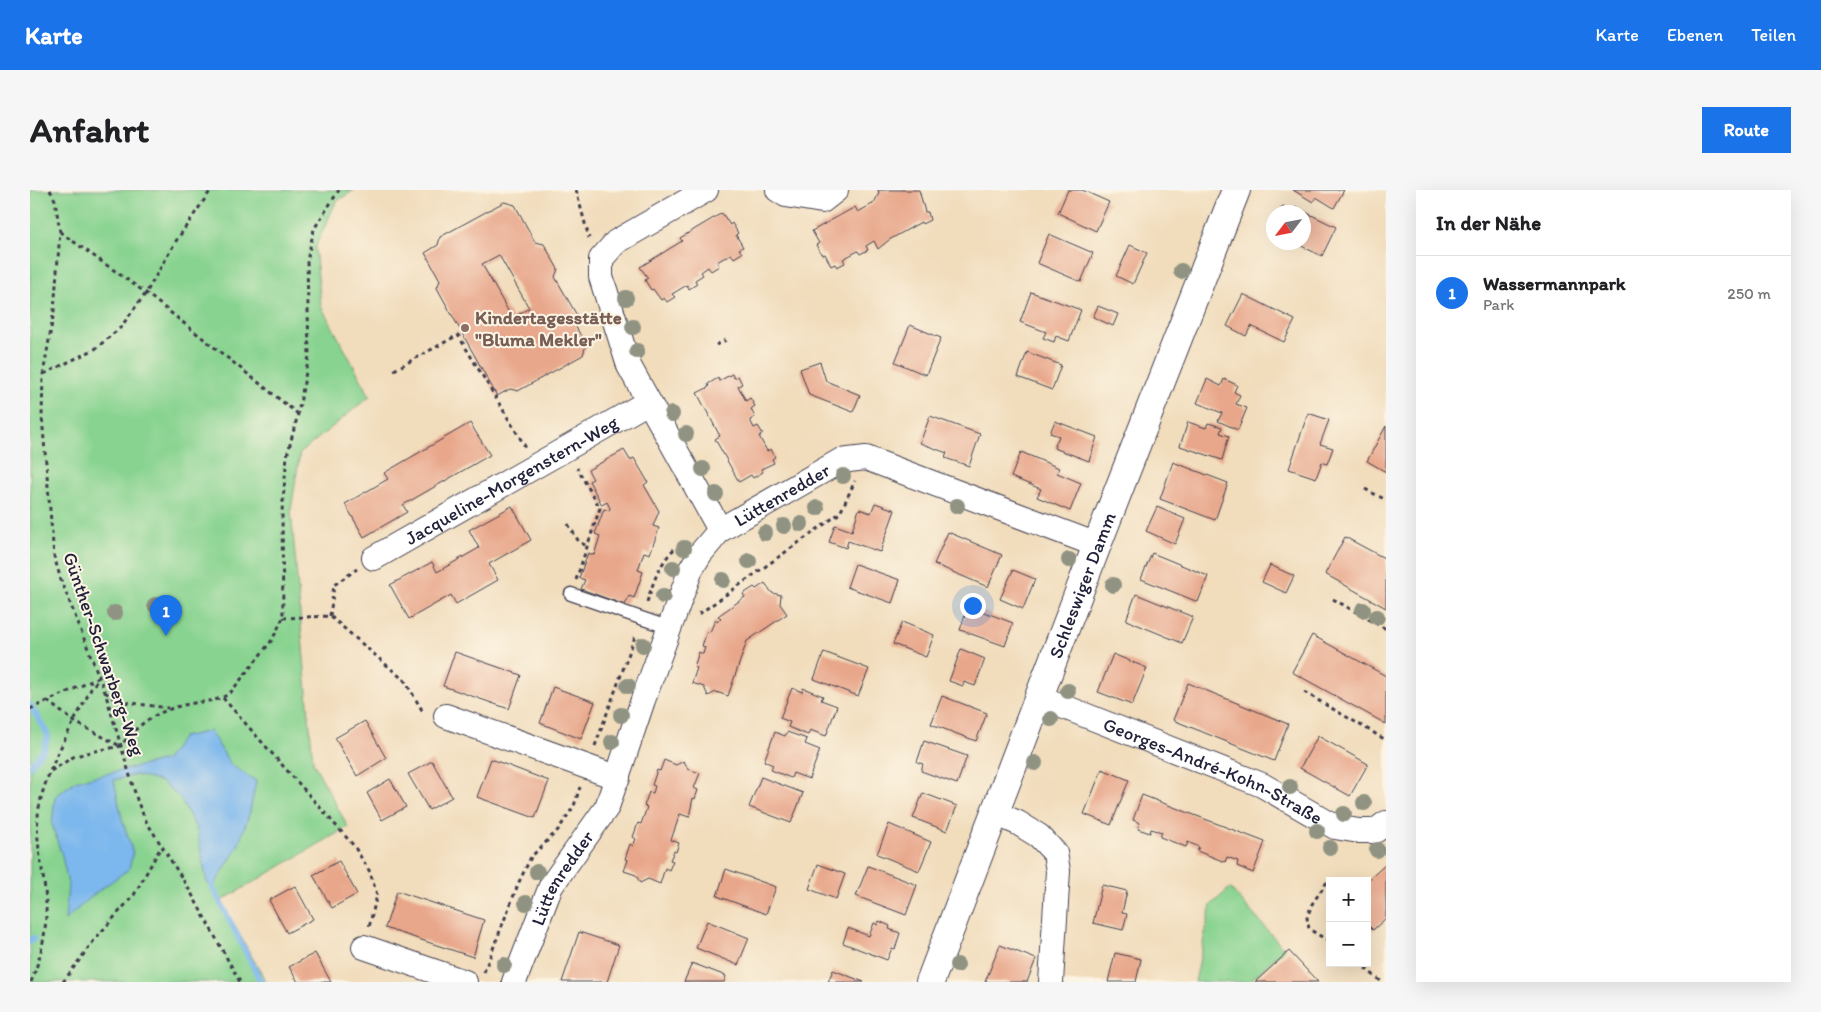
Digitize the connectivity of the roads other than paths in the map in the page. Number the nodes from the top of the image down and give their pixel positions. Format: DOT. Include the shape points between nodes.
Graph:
graph roads {
  1 [pos="706,190"];
  2 [pos="778,190"];
  3 [pos="836,190"];
  4 [pos="1236,190"];
  5 [pos="648,402"];
  6 [pos="720,530"];
  7 [pos="1097,545"];
  8 [pos="374,558"];
  9 [pos="571,594"];
  10 [pos="672,622"];
  11 [pos="1039,697"];
  12 [pos="446,716"];
  13 [pos="618,778"];
  14 [pos="996,813"];
  15 [pos="1386,823"];
  16 [pos="364,947"];
  17 [pos="465,982"];
  18 [pos="514,982"];
  19 [pos="930,982"];
  20 [pos="1051,982"];
  1 -- 5 [label="street" via="616,242 601,259 601,277 623,353"];
  2 -- 3 [label="street" via="786,195 822,201"];
  4 -- 7 [label="main road, Schleswiger Damm"];
  5 -- 6 [label="street"];
  5 -- 8 [label="street, Jacqueline-Morgenstern-Weg"];
  6 -- 7 [label="street, Lüttenredder" via="840,461 866,458"];
  6 -- 10 [label="street, Lüttenredder" via="691,569"];
  7 -- 11 [label="main road, Schleswiger Damm"];
  9 -- 10 [label="lane"];
  10 -- 13 [label="street, Lüttenredder"];
  11 -- 14 [label="main road, Schleswiger Damm"];
  11 -- 15 [label="street, Georges-André-Kohn-Straße" via="1262,785 1335,827 1375,831"];
  12 -- 13 [label="street"];
  13 -- 18 [label="street, Lüttenredder" via="606,807 551,886"];
  14 -- 19 [label="main road, Schleswiger Damm"];
  14 -- 20 [label="street" via="1039,836 1055,853 1058,871"];
  16 -- 17 [label="street"];
}
